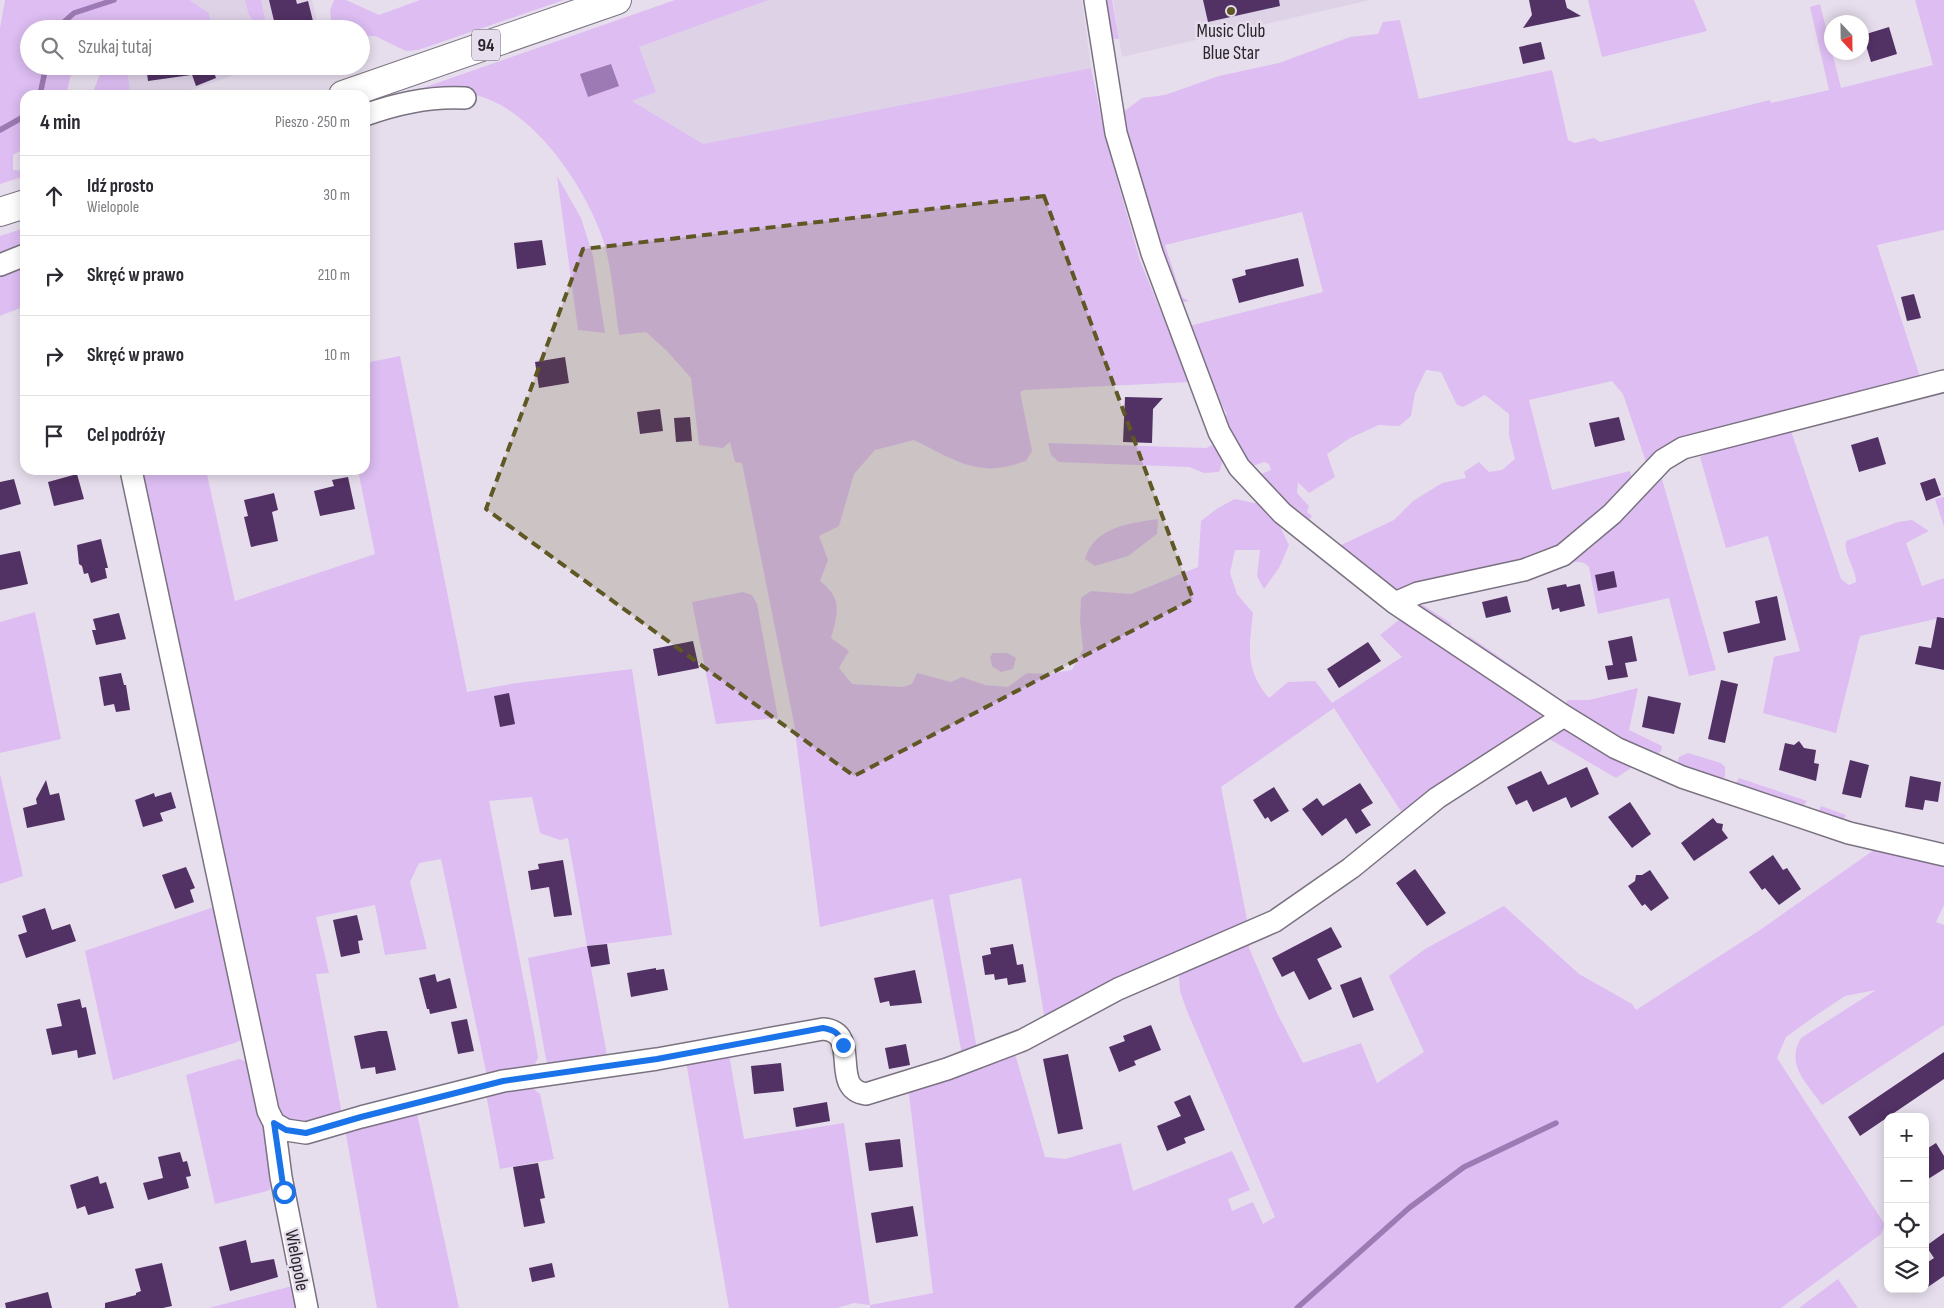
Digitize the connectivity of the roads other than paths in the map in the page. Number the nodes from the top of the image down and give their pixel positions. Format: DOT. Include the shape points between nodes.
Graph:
graph roads {
  1 [pos="617,0"];
  2 [pos="1095,0"];
  3 [pos="357,90"];
  4 [pos="465,98"];
  5 [pos="370,113"];
  6 [pos="20,206"];
  7 [pos="0,212"];
  8 [pos="20,257"];
  9 [pos="0,265"];
  10 [pos="1944,381"];
  11 [pos="132,475"];
  12 [pos="1395,603"];
  13 [pos="1564,716"];
  14 [pos="1944,855"];
  15 [pos="274,1123"];
  16 [pos="308,1308"];
  1 -- 3 [label="main road, 94"];
  2 -- 12 [label="street" via="1116,133 1152,253 1219,432 1239,467 1282,513"];
  4 -- 5 [label="street" via="439,97"];
  6 -- 7 [label="main road"];
  8 -- 9 [label="street"];
  10 -- 12 [label="street" via="1683,448 1664,460 1612,514 1563,555 1524,570 1418,593"];
  11 -- 15 [label="street, Wielopole" via="266,1102"];
  12 -- 13 [label="street"];
  13 -- 14 [label="street" via="1616,748 1682,777 1849,833"];
  13 -- 15 [label="street" via="1437,798 1351,868 1275,921 1118,989 1023,1040 947,1069 866,1094 856,1093 849,1086 840,1036 823,1028 657,1059 503,1081 306,1133 286,1130"];
  15 -- 16 [label="street, Wielopole" via="281,1176"];
}
